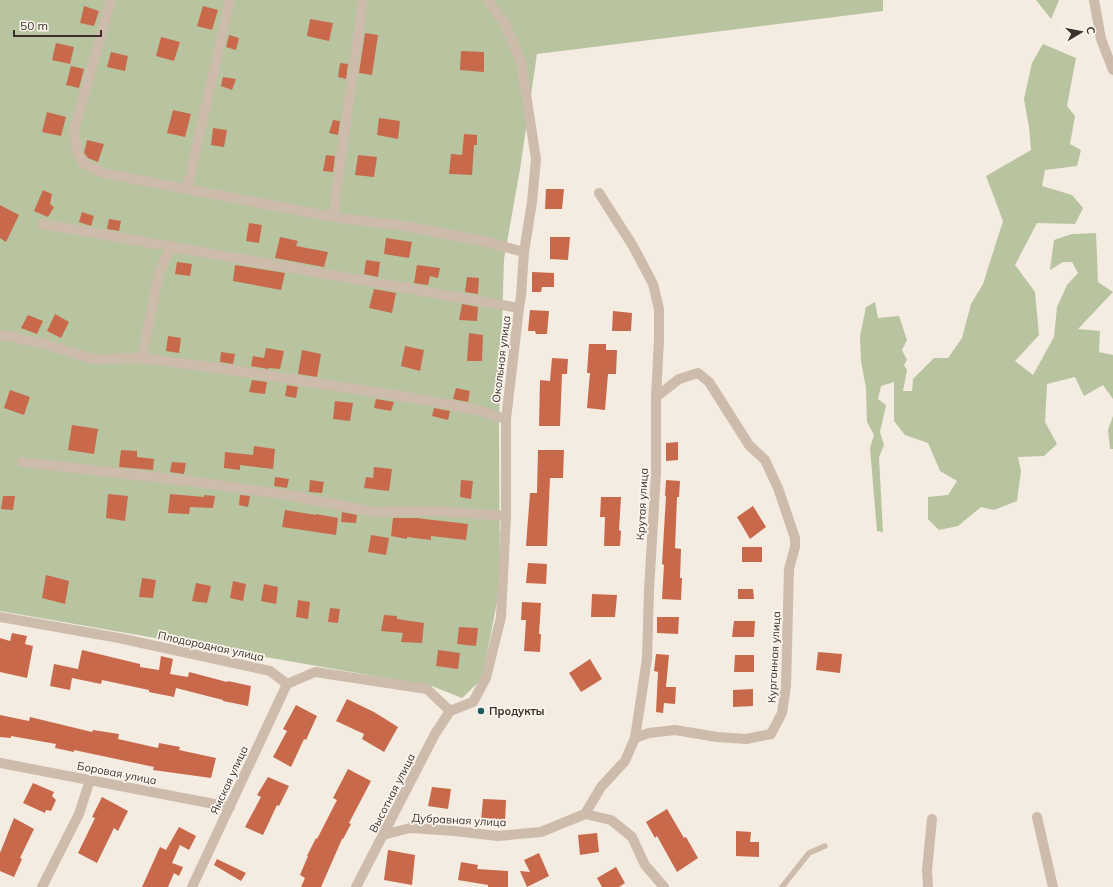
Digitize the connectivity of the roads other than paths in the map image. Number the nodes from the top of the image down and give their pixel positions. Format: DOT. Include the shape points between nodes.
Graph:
graph roads {
  1 [pos="112,0"];
  2 [pos="230,0"];
  3 [pos="363,0"];
  4 [pos="486,0"];
  5 [pos="1094,0"];
  6 [pos="1113,70"];
  7 [pos="187,189"];
  8 [pos="599,193"];
  9 [pos="333,217"];
  10 [pos="43,224"];
  11 [pos="171,246"];
  12 [pos="524,252"];
  13 [pos="519,308"];
  14 [pos="0,335"];
  15 [pos="142,358"];
  16 [pos="656,398"];
  17 [pos="506,419"];
  18 [pos="22,462"];
  19 [pos="506,516"];
  20 [pos="0,617"];
  21 [pos="288,684"];
  22 [pos="450,711"];
  23 [pos="636,738"];
  24 [pos="0,763"];
  25 [pos="90,780"];
  26 [pos="230,807"];
  27 [pos="584,814"];
  28 [pos="1037,817"];
  29 [pos="932,819"];
  30 [pos="383,835"];
  31 [pos="825,846"];
  32 [pos="42,887"];
  33 [pos="192,887"];
  34 [pos="356,887"];
  35 [pos="664,887"];
  36 [pos="782,887"];
  37 [pos="928,887"];
  38 [pos="1053,887"];
  1 -- 7 [label="street" via="74,130 78,155 83,163 103,173"];
  2 -- 7 [label="street"];
  3 -- 9 [label="street"];
  4 -- 12 [label="street, Окольная улица" via="506,26 521,62 533,136 536,159"];
  5 -- 6 [label="street" via="1101,39"];
  7 -- 9 [label="street"];
  8 -- 16 [label="street, Крутая улица" via="633,246 653,284 658,308 659,340"];
  9 -- 12 [label="street" via="405,226"];
  10 -- 11 [label="street"];
  11 -- 13 [label="street"];
  11 -- 15 [label="street" via="159,273"];
  12 -- 13 [label="street, Окольная улица"];
  13 -- 17 [label="street, Окольная улица"];
  14 -- 15 [label="street" via="42,343 94,359"];
  15 -- 17 [label="street" via="420,399 477,410"];
  16 -- 23 [label="street, Крутая улица" via="656,473 648,590 648,659"];
  16 -- 23 [label="street, Курганная улица" via="679,379 698,373 709,382 749,445 765,460 778,488 796,547 789,569 786,686 782,713 770,734 746,739 675,730 649,733"];
  17 -- 19 [label="street, Окольная улица"];
  18 -- 19 [label="street" via="197,482 288,495 374,512 437,511"];
  19 -- 22 [label="street, Окольная улица" via="501,617 486,678 473,702"];
  20 -- 21 [label="street, Плодородная улица" via="119,638 270,671"];
  21 -- 22 [label="street" via="315,672 427,689"];
  21 -- 26 [label="street, Ямская улица"];
  22 -- 30 [label="street, Высотная улица" via="435,734"];
  23 -- 27 [label="street, Крутая улица" via="625,761 601,787"];
  24 -- 25 [label="street, Боровая улица"];
  25 -- 26 [label="street, Боровая улица"];
  25 -- 32 [label="street" via="79,814"];
  26 -- 33 [label="street, Ямская улица"];
  27 -- 30 [label="street, Дубравная улица" via="541,832 498,836 410,828"];
  27 -- 35 [label="street" via="611,820 632,837 645,865"];
  28 -- 38 [label="street"];
  29 -- 37 [label="street"];
  30 -- 34 [label="street, Высотная улица"];
  31 -- 36 [label="lane" via="809,853"];
}
